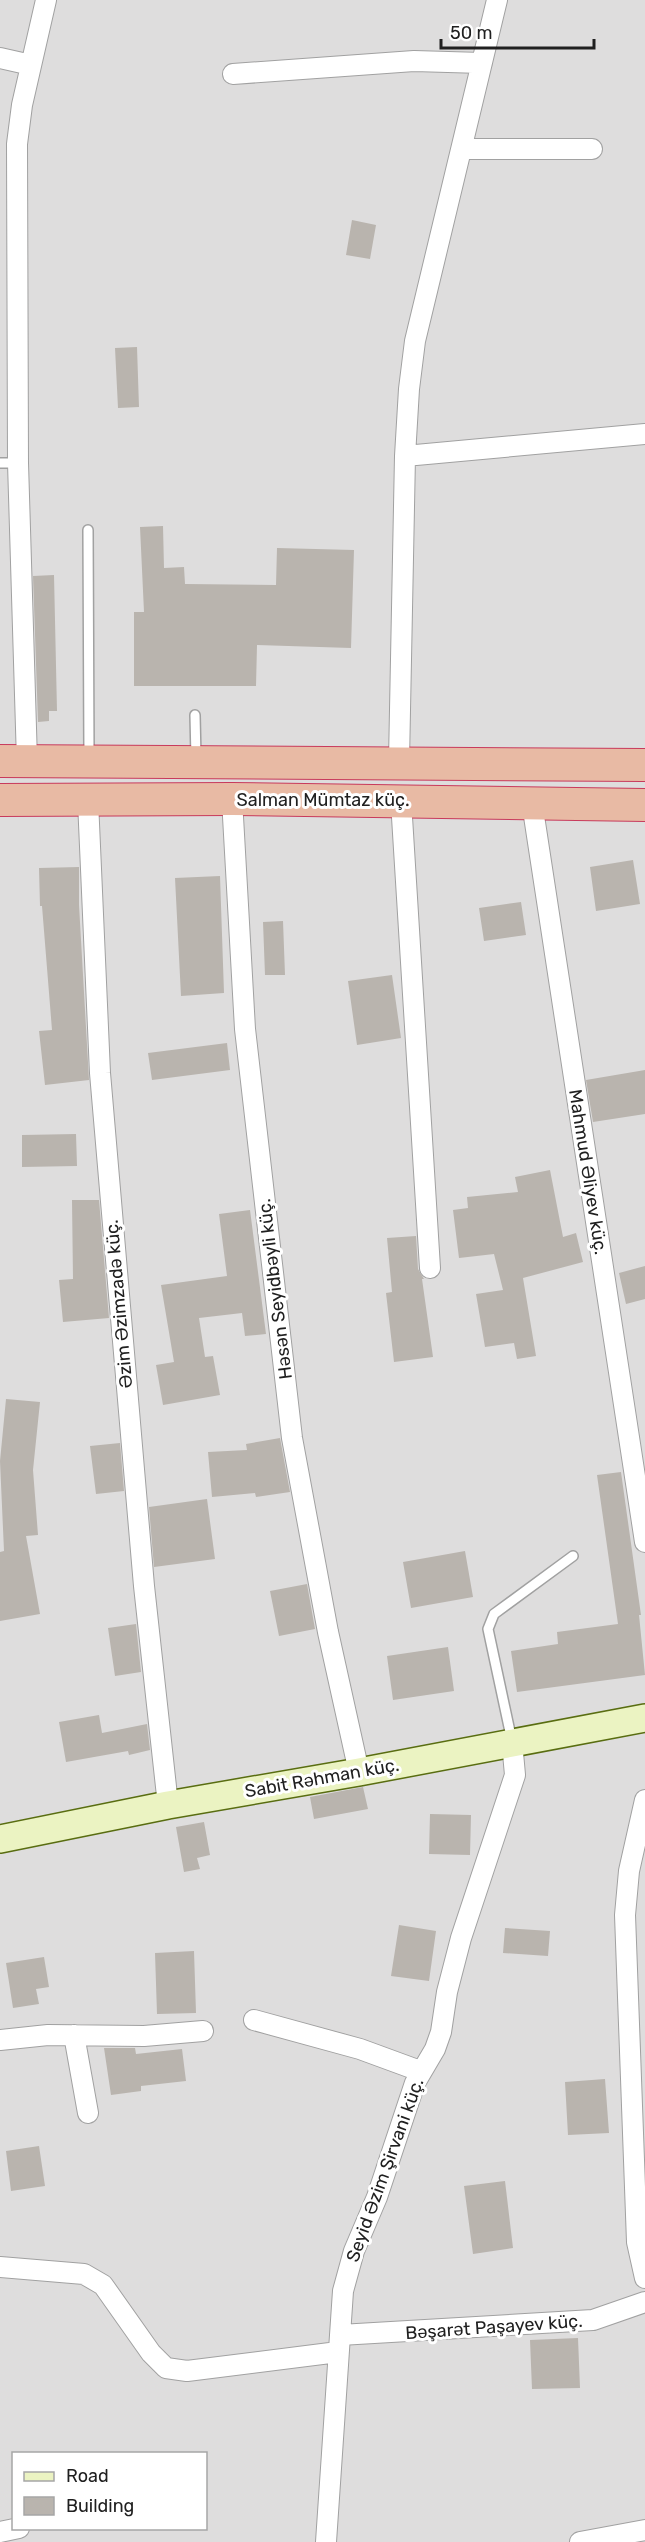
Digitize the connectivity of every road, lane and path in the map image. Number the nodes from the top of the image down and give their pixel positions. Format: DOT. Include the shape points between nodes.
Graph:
graph roads {
  1 [pos="46,0"];
  2 [pos="497,0"];
  3 [pos="0,58"];
  4 [pos="482,63"];
  5 [pos="31,65"];
  6 [pos="232,74"];
  7 [pos="462,149"];
  8 [pos="592,149"];
  9 [pos="645,434"];
  10 [pos="405,456"];
  11 [pos="9,463"];
  12 [pos="88,530"];
  13 [pos="195,715"];
  14 [pos="13,761"];
  15 [pos="89,761"];
  16 [pos="399,761"];
  17 [pos="196,762"];
  18 [pos="645,765"];
  19 [pos="232,799"];
  20 [pos="0,800"];
  21 [pos="88,801"];
  22 [pos="401,801"];
  23 [pos="532,802"];
  24 [pos="645,805"];
  25 [pos="430,1268"];
  26 [pos="645,1542"];
  27 [pos="573,1556"];
  28 [pos="645,1718"];
  29 [pos="512,1742"];
  30 [pos="359,1773"];
  31 [pos="645,1800"];
  32 [pos="168,1805"];
  33 [pos="0,1839"];
  34 [pos="254,2020"];
  35 [pos="203,2031"];
  36 [pos="74,2035"];
  37 [pos="0,2040"];
  38 [pos="420,2071"];
  39 [pos="88,2113"];
  40 [pos="0,2267"];
  41 [pos="645,2278"];
  42 [pos="645,2302"];
  43 [pos="339,2343"];
  44 [pos="645,2530"];
  45 [pos="326,2542"];
  46 [pos="580,2542"];
  1 -- 5 [label="street"];
  2 -- 4 [label="street"];
  3 -- 5 [label="street"];
  4 -- 6 [label="street" via="414,61"];
  4 -- 7 [label="street"];
  5 -- 11 [label="street" via="17,144"];
  7 -- 8 [label="street"];
  7 -- 10 [label="street" via="415,341"];
  9 -- 10 [label="street"];
  10 -- 16 [label="street"];
  11 -- 14 [label="street"];
  12 -- 15 [label="lane"];
  13 -- 17 [label="lane"];
  14 -- 15 [label="highway"];
  15 -- 17 [label="highway"];
  16 -- 17 [label="highway"];
  16 -- 18 [label="highway"];
  16 -- 22 [label="highway"];
  19 -- 21 [label="highway, Salman Mümtaz küç."];
  19 -- 22 [label="highway, Salman Mümtaz küç."];
  19 -- 30 [label="street, Həsən Seyidbəyli küç." via="245,1029 292,1438"];
  20 -- 21 [label="highway, Salman Mümtaz küç."];
  21 -- 32 [label="street, Əzim Əzimzadə küç." via="100,1073 144,1586"];
  22 -- 23 [label="highway, Salman Mümtaz küç."];
  22 -- 25 [label="street"];
  23 -- 24 [label="highway, Salman Mümtaz küç."];
  23 -- 26 [label="street, Mahmud Əliyev küç."];
  27 -- 29 [label="lane" via="494,1614 488,1629"];
  28 -- 29 [label="main road, Sabit Rəhman küç."];
  29 -- 30 [label="main road, Sabit Rəhman küç."];
  29 -- 38 [label="street, Seyid Əzim Şirvani küç." via="514,1775 461,1938 441,2032"];
  30 -- 32 [label="main road, Sabit Rəhman küç."];
  31 -- 41 [label="street" via="628,1871 625,1915 638,2242"];
  32 -- 33 [label="main road, Sabit Rəhman küç."];
  34 -- 38 [label="street" via="360,2049"];
  35 -- 36 [label="street" via="144,2036"];
  36 -- 37 [label="street"];
  36 -- 39 [label="street"];
  38 -- 43 [label="street, Seyid Əzim Şirvani küç." via="377,2197 354,2251 343,2291"];
  40 -- 43 [label="street, Bəşarət Paşayev küç." via="84,2274 103,2285 166,2368 188,2371"];
  42 -- 43 [label="street, Bəşarət Paşayev küç." via="593,2320"];
  43 -- 45 [label="street, Seyid Əzim Şirvani küç."];
  44 -- 46 [label="street"];
}
